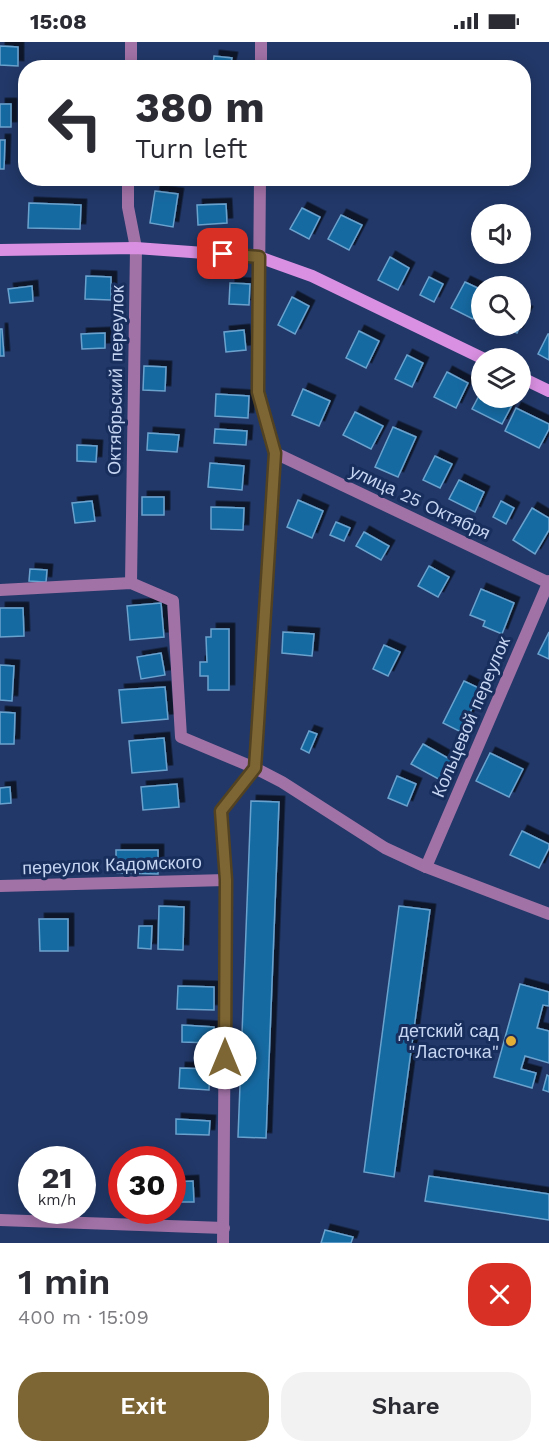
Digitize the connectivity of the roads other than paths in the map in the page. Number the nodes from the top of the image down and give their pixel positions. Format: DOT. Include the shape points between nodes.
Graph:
graph roads {
  1 [pos="131,42"];
  2 [pos="261,42"];
  3 [pos="131,60"];
  4 [pos="261,60"];
  5 [pos="128,186"];
  6 [pos="260,186"];
  7 [pos="136,248"];
  8 [pos="0,250"];
  9 [pos="259,257"];
  10 [pos="471,353"];
  11 [pos="531,382"];
  12 [pos="549,391"];
  13 [pos="275,453"];
  14 [pos="549,582"];
  15 [pos="131,583"];
  16 [pos="0,590"];
  17 [pos="255,768"];
  18 [pos="426,867"];
  19 [pos="226,880"];
  20 [pos="0,886"];
  21 [pos="549,914"];
  22 [pos="0,1220"];
  23 [pos="224,1228"];
  24 [pos="223,1243"];
  1 -- 3 [label="street"];
  2 -- 4 [label="street"];
  5 -- 7 [label="street, Октябрьский переулок"];
  6 -- 9 [label="street"];
  7 -- 8 [label="main road"];
  7 -- 9 [label="main road"];
  7 -- 15 [label="street, Октябрьский переулок"];
  9 -- 10 [label="main road" via="312,276"];
  9 -- 13 [label="street" via="258,392"];
  11 -- 12 [label="main road"];
  13 -- 14 [label="street, улица 25 Октября"];
  13 -- 17 [label="street"];
  14 -- 18 [label="street, Кольцевой переулок"];
  15 -- 16 [label="street"];
  15 -- 17 [label="street" via="173,601 181,737"];
  17 -- 18 [label="street" via="385,848"];
  17 -- 19 [label="street" via="221,811"];
  18 -- 21 [label="street"];
  19 -- 20 [label="street, переулок Кадомского"];
  19 -- 23 [label="street"];
  22 -- 23 [label="street"];
  23 -- 24 [label="street"];
}
